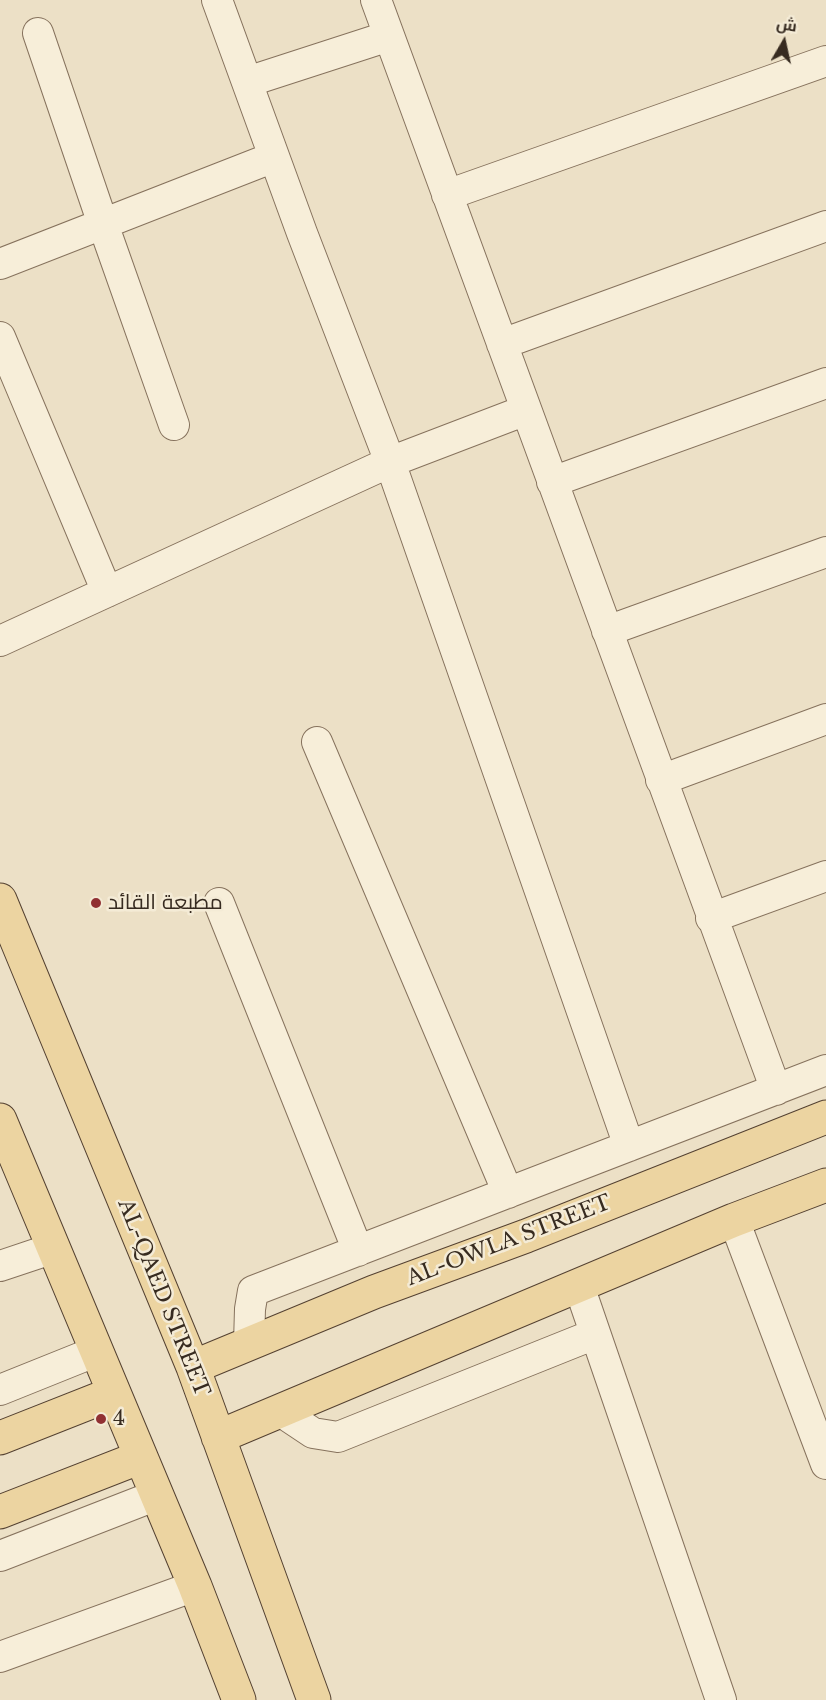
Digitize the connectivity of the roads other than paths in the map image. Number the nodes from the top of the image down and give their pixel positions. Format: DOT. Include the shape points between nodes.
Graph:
graph roads {
  1 [pos="218,0"];
  2 [pos="376,0"];
  3 [pos="38,33"];
  4 [pos="389,36"];
  5 [pos="826,61"];
  6 [pos="247,82"];
  7 [pos="274,157"];
  8 [pos="447,195"];
  9 [pos="103,224"];
  10 [pos="826,226"];
  11 [pos="0,264"];
  12 [pos="0,337"];
  13 [pos="502,344"];
  14 [pos="826,383"];
  15 [pos="526,410"];
  16 [pos="174,425"];
  17 [pos="390,462"];
  18 [pos="552,482"];
  19 [pos="826,552"];
  20 [pos="106,592"];
  21 [pos="607,631"];
  22 [pos="0,641"];
  23 [pos="826,719"];
  24 [pos="317,742"];
  25 [pos="661,780"];
  26 [pos="826,876"];
  27 [pos="0,900"];
  28 [pos="219,903"];
  29 [pos="711,918"];
  30 [pos="826,1070"];
  31 [pos="776,1090"];
  32 [pos="826,1117"];
  33 [pos="1,1124"];
  34 [pos="630,1146"];
  35 [pos="826,1185"];
  36 [pos="508,1193"];
  37 [pos="734,1220"];
  38 [pos="54,1248"];
  39 [pos="358,1251"];
  40 [pos="0,1266"];
  41 [pos="579,1286"];
  42 [pos="595,1334"];
  43 [pos="249,1344"];
  44 [pos="97,1351"];
  45 [pos="193,1367"];
  46 [pos="0,1390"];
  47 [pos="114,1393"];
  48 [pos="280,1411"];
  49 [pos="218,1437"];
  50 [pos="0,1438"];
  51 [pos="141,1457"];
  52 [pos="826,1464"];
  53 [pos="157,1495"];
  54 [pos="0,1512"];
  55 [pos="0,1556"];
  56 [pos="195,1586"];
  57 [pos="0,1658"];
  58 [pos="239,1700"];
  59 [pos="314,1700"];
  60 [pos="721,1700"];
  1 -- 6 [label="street"];
  2 -- 4 [label="street"];
  3 -- 9 [label="street"];
  4 -- 6 [label="street"];
  4 -- 8 [label="street"];
  5 -- 8 [label="street"];
  6 -- 7 [label="street"];
  7 -- 9 [label="street"];
  7 -- 17 [label="street"];
  8 -- 13 [label="street"];
  9 -- 11 [label="street"];
  9 -- 16 [label="street"];
  10 -- 13 [label="street"];
  12 -- 20 [label="street"];
  13 -- 15 [label="street"];
  14 -- 18 [label="street"];
  15 -- 17 [label="street"];
  15 -- 18 [label="street"];
  17 -- 20 [label="street"];
  17 -- 34 [label="street"];
  18 -- 21 [label="street"];
  19 -- 21 [label="street"];
  20 -- 22 [label="street"];
  21 -- 25 [label="street"];
  23 -- 25 [label="street"];
  24 -- 36 [label="street"];
  25 -- 29 [label="street"];
  26 -- 29 [label="street"];
  27 -- 45 [label="main road, AL-QAED STREET"];
  28 -- 39 [label="street"];
  29 -- 31 [label="street"];
  30 -- 31 [label="street"];
  31 -- 34 [label="street"];
  32 -- 43 [label="main road, AL-OWLA STREET"];
  33 -- 38 [label="main road"];
  34 -- 36 [label="street"];
  35 -- 37 [label="main road"];
  36 -- 39 [label="street"];
  37 -- 41 [label="main road"];
  37 -- 52 [label="street"];
  38 -- 40 [label="street"];
  38 -- 44 [label="main road"];
  39 -- 43 [label="street" via="254,1292"];
  41 -- 42 [label="street"];
  41 -- 48 [label="main road"];
  42 -- 48 [label="street" via="338,1437 313,1433"];
  42 -- 60 [label="street"];
  43 -- 45 [label="main road, AL-OWLA STREET"];
  44 -- 46 [label="street"];
  44 -- 47 [label="main road"];
  45 -- 49 [label="main road, AL-QAED STREET"];
  47 -- 50 [label="main road"];
  47 -- 51 [label="main road"];
  48 -- 49 [label="main road"];
  49 -- 59 [label="main road, AL-QAED STREET"];
  51 -- 53 [label="main road"];
  51 -- 54 [label="main road"];
  53 -- 55 [label="street"];
  53 -- 56 [label="main road"];
  56 -- 57 [label="street"];
  56 -- 58 [label="main road"];
}
